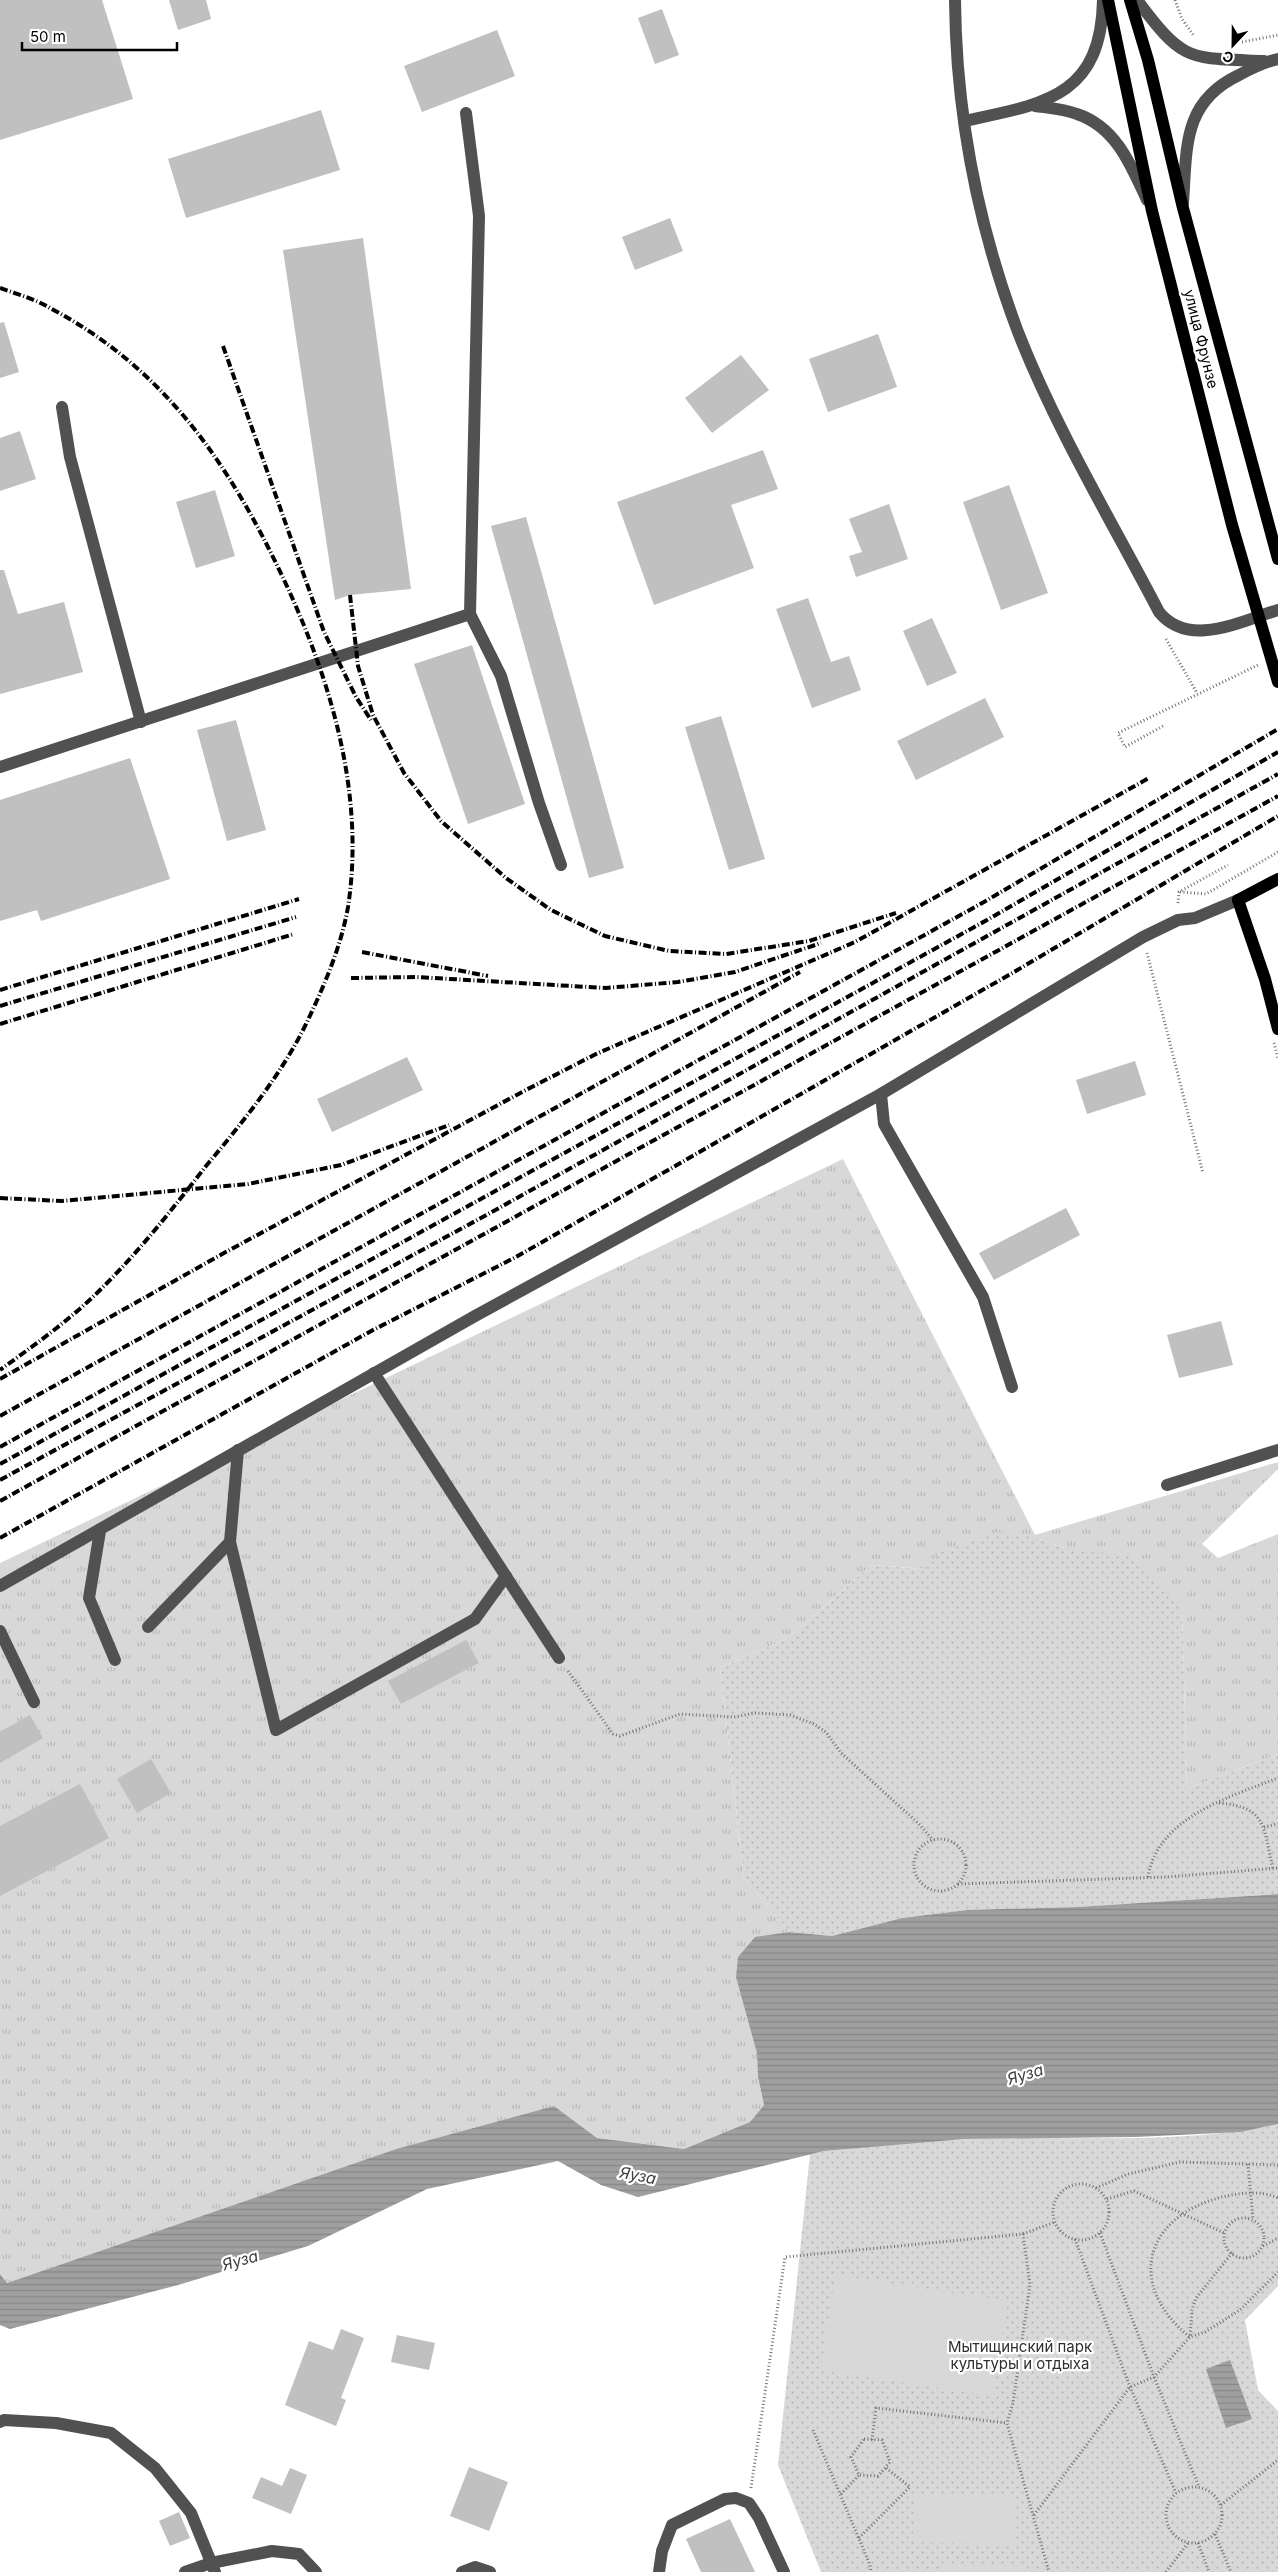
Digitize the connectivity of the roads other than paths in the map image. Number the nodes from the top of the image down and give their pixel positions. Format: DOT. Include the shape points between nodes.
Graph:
graph roads {
  1 [pos="955,0"];
  2 [pos="1103,0"];
  3 [pos="1108,0"];
  4 [pos="1130,0"];
  5 [pos="1137,0"];
  6 [pos="1272,60"];
  7 [pos="1035,106"];
  8 [pos="466,112"];
  9 [pos="964,122"];
  10 [pos="1183,208"];
  11 [pos="1152,211"];
  12 [pos="62,407"];
  13 [pos="1278,559"];
  14 [pos="1278,610"];
  15 [pos="470,614"];
  16 [pos="1278,682"];
  17 [pos="141,722"];
  18 [pos="0,767"];
  19 [pos="561,865"];
  20 [pos="1278,879"];
  21 [pos="1238,900"];
  22 [pos="1275,1032"];
  23 [pos="881,1094"];
  24 [pos="374,1373"];
  25 [pos="1012,1387"];
  26 [pos="238,1450"];
  27 [pos="1278,1450"];
  28 [pos="1167,1485"];
  29 [pos="100,1531"];
  30 [pos="230,1542"];
  31 [pos="506,1576"];
  32 [pos="0,1586"];
  33 [pos="148,1627"];
  34 [pos="0,1631"];
  35 [pos="559,1658"];
  36 [pos="115,1660"];
  37 [pos="34,1702"];
  38 [pos="0,2422"];
  39 [pos="213,2567"];
  40 [pos="185,2572"];
  41 [pos="316,2572"];
  42 [pos="462,2572"];
  43 [pos="490,2572"];
  44 [pos="659,2572"];
  45 [pos="784,2572"];
  1 -- 9 [label="street"];
  2 -- 7 [label="street" via="1099,36 1092,59 1065,90"];
  3 -- 11 [label="main road, улица Фрунзе"];
  4 -- 10 [label="main road, улица Фрунзе" via="1148,60"];
  5 -- 6 [label="street" via="1167,40 1193,56 1210,60"];
  6 -- 10 [label="street" via="1222,83 1197,110 1187,142"];
  7 -- 9 [label="street"];
  7 -- 11 [label="street" via="1076,114 1107,132 1131,165"];
  8 -- 15 [label="street" via="479,216"];
  9 -- 14 [label="street" via="994,262 1019,333 1057,420 1159,612 1178,626 1205,632"];
  10 -- 13 [label="main road, улица Фрунзе"];
  11 -- 16 [label="main road, улица Фрунзе" via="1232,525"];
  12 -- 17 [label="street" via="70,457"];
  15 -- 17 [label="street"];
  15 -- 19 [label="street" via="501,676"];
  17 -- 18 [label="street"];
  20 -- 21 [label="main road"];
  21 -- 22 [label="main road" via="1265,979"];
  21 -- 23 [label="street" via="1195,918 1178,920 1143,937"];
  23 -- 24 [label="street"];
  23 -- 25 [label="street" via="884,1124 983,1297"];
  24 -- 26 [label="street"];
  24 -- 31 [label="street"];
  26 -- 29 [label="street"];
  26 -- 30 [label="street"];
  27 -- 28 [label="street"];
  29 -- 32 [label="street"];
  29 -- 36 [label="street" via="89,1598"];
  30 -- 31 [label="street" via="276,1730 475,1619"];
  30 -- 33 [label="street"];
  31 -- 35 [label="street"];
  34 -- 37 [label="street"];
  38 -- 39 [label="street" via="56,2423 111,2433 155,2468 191,2513"];
  39 -- 40 [label="street"];
  39 -- 41 [label="street" via="272,2551 299,2554"];
  42 -- 43 [label="street" via="475,2567"];
  44 -- 45 [label="street" via="662,2551 672,2525 725,2499 736,2498 749,2503 759,2518"];
}
